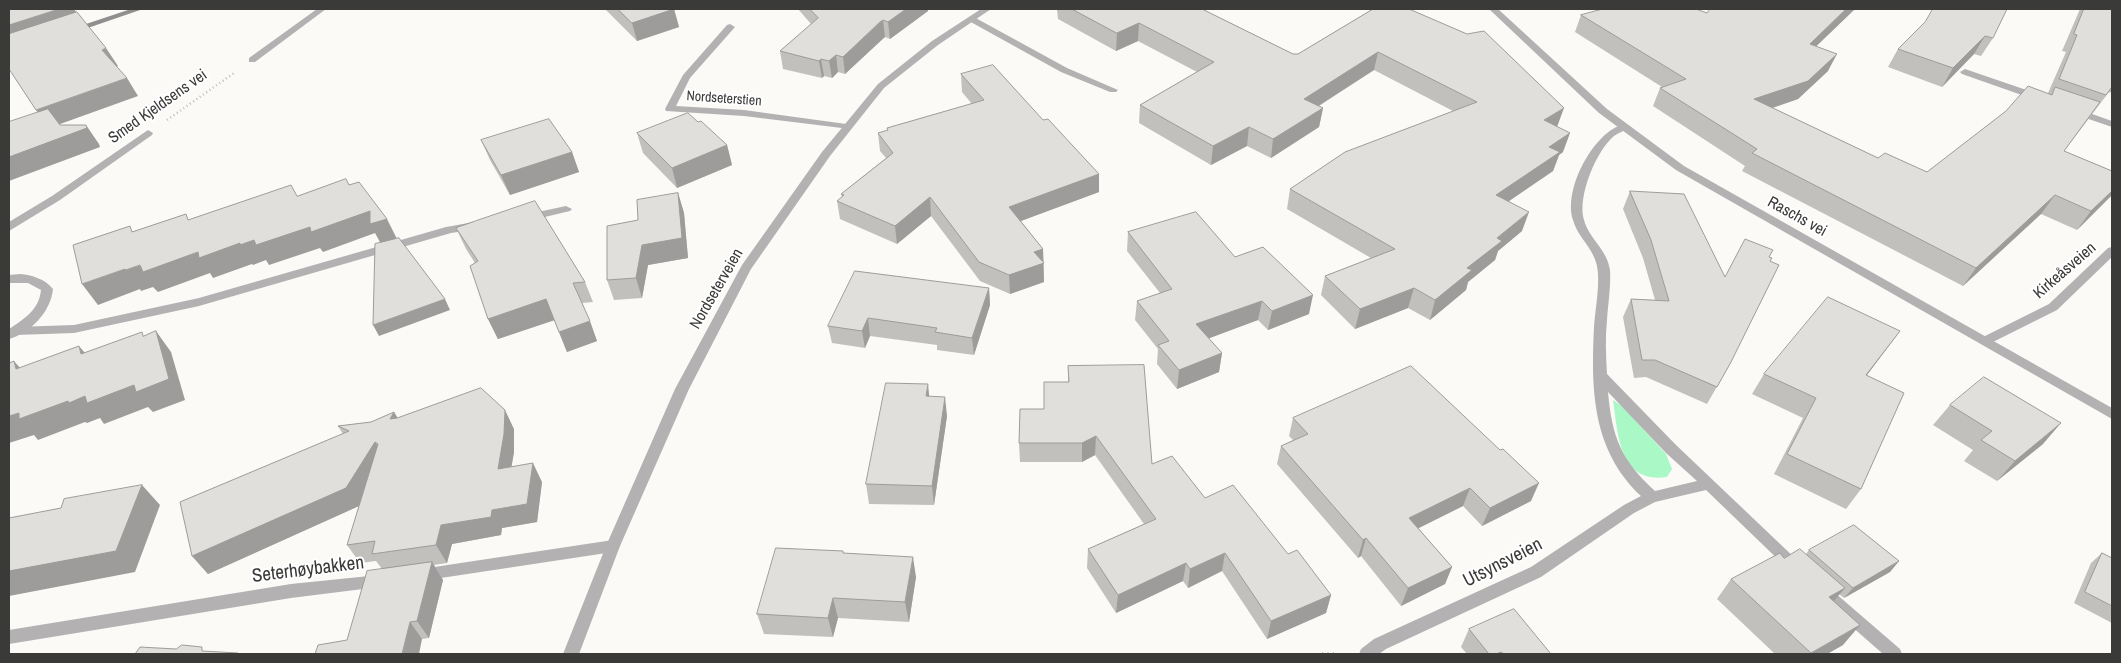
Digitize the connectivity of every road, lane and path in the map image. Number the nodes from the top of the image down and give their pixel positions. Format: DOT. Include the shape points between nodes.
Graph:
graph roads {
  1 [pos="139,9"];
  2 [pos="322,9"];
  3 [pos="987,9"];
  4 [pos="1494,9"];
  5 [pos="972,19"];
  6 [pos="730,27"];
  7 [pos="65,33"];
  8 [pos="252,60"];
  9 [pos="1965,72"];
  10 [pos="1113,90"];
  11 [pos="2047,101"];
  12 [pos="2065,108"];
  13 [pos="2112,124"];
  14 [pos="846,126"];
  15 [pos="1624,127"];
  16 [pos="148,133"];
  17 [pos="566,209"];
  18 [pos="512,220"];
  19 [pos="485,224"];
  20 [pos="9,227"];
  21 [pos="2112,251"];
  22 [pos="9,280"];
  23 [pos="12,333"];
  24 [pos="1985,342"];
  25 [pos="1601,376"];
  26 [pos="2112,414"];
  27 [pos="1709,484"];
  28 [pos="1652,497"];
  29 [pos="613,546"];
  30 [pos="9,637"];
  31 [pos="571,654"];
  32 [pos="1322,654"];
  33 [pos="1338,654"];
  34 [pos="1367,654"];
  35 [pos="1894,654"];
  1 -- 7 [label="main road"];
  2 -- 8 [label="street"];
  3 -- 5 [label="street, Nordseterveien"];
  4 -- 15 [label="street, Raschs vei" via="1585,95"];
  5 -- 10 [label="street" via="1064,70"];
  5 -- 14 [label="street, Nordseterveien" via="935,43 881,86"];
  6 -- 14 [label="street, Nordseterstien" via="686,77 670,109 744,113"];
  8 -- 16 [label="path, Smed Kjeldsens vei"];
  9 -- 11 [label="street"];
  12 -- 13 [label="street"];
  14 -- 29 [label="street, Nordseterveien" via="779,219 724,307 682,389"];
  15 -- 24 [label="street, Raschs vei" via="1707,185"];
  15 -- 25 [label="street" via="1610,134 1590,160 1577,199 1577,218 1603,261"];
  16 -- 20 [label="street, Smed Kjeldsens vei"];
  17 -- 18 [label="street"];
  19 -- 23 [label="street" via="450,230 199,302 74,329"];
  21 -- 24 [label="street, Kirkeåsveien" via="2054,307"];
  22 -- 23 [label="street" via="36,280 47,289 46,304"];
  24 -- 26 [label="street, Raschs vei"];
  25 -- 27 [label="street"];
  25 -- 28 [label="street" via="1608,435 1622,467"];
  27 -- 28 [label="street, Utsynsveien"];
  27 -- 35 [label="street" via="1768,543"];
  28 -- 34 [label="street, Utsynsveien" via="1629,508 1536,572 1380,644"];
  29 -- 30 [label="street, Seterhøybakken" via="291,591"];
  29 -- 31 [label="street, Nordseterveien"];
  32 -- 33 [label="path"];
}
